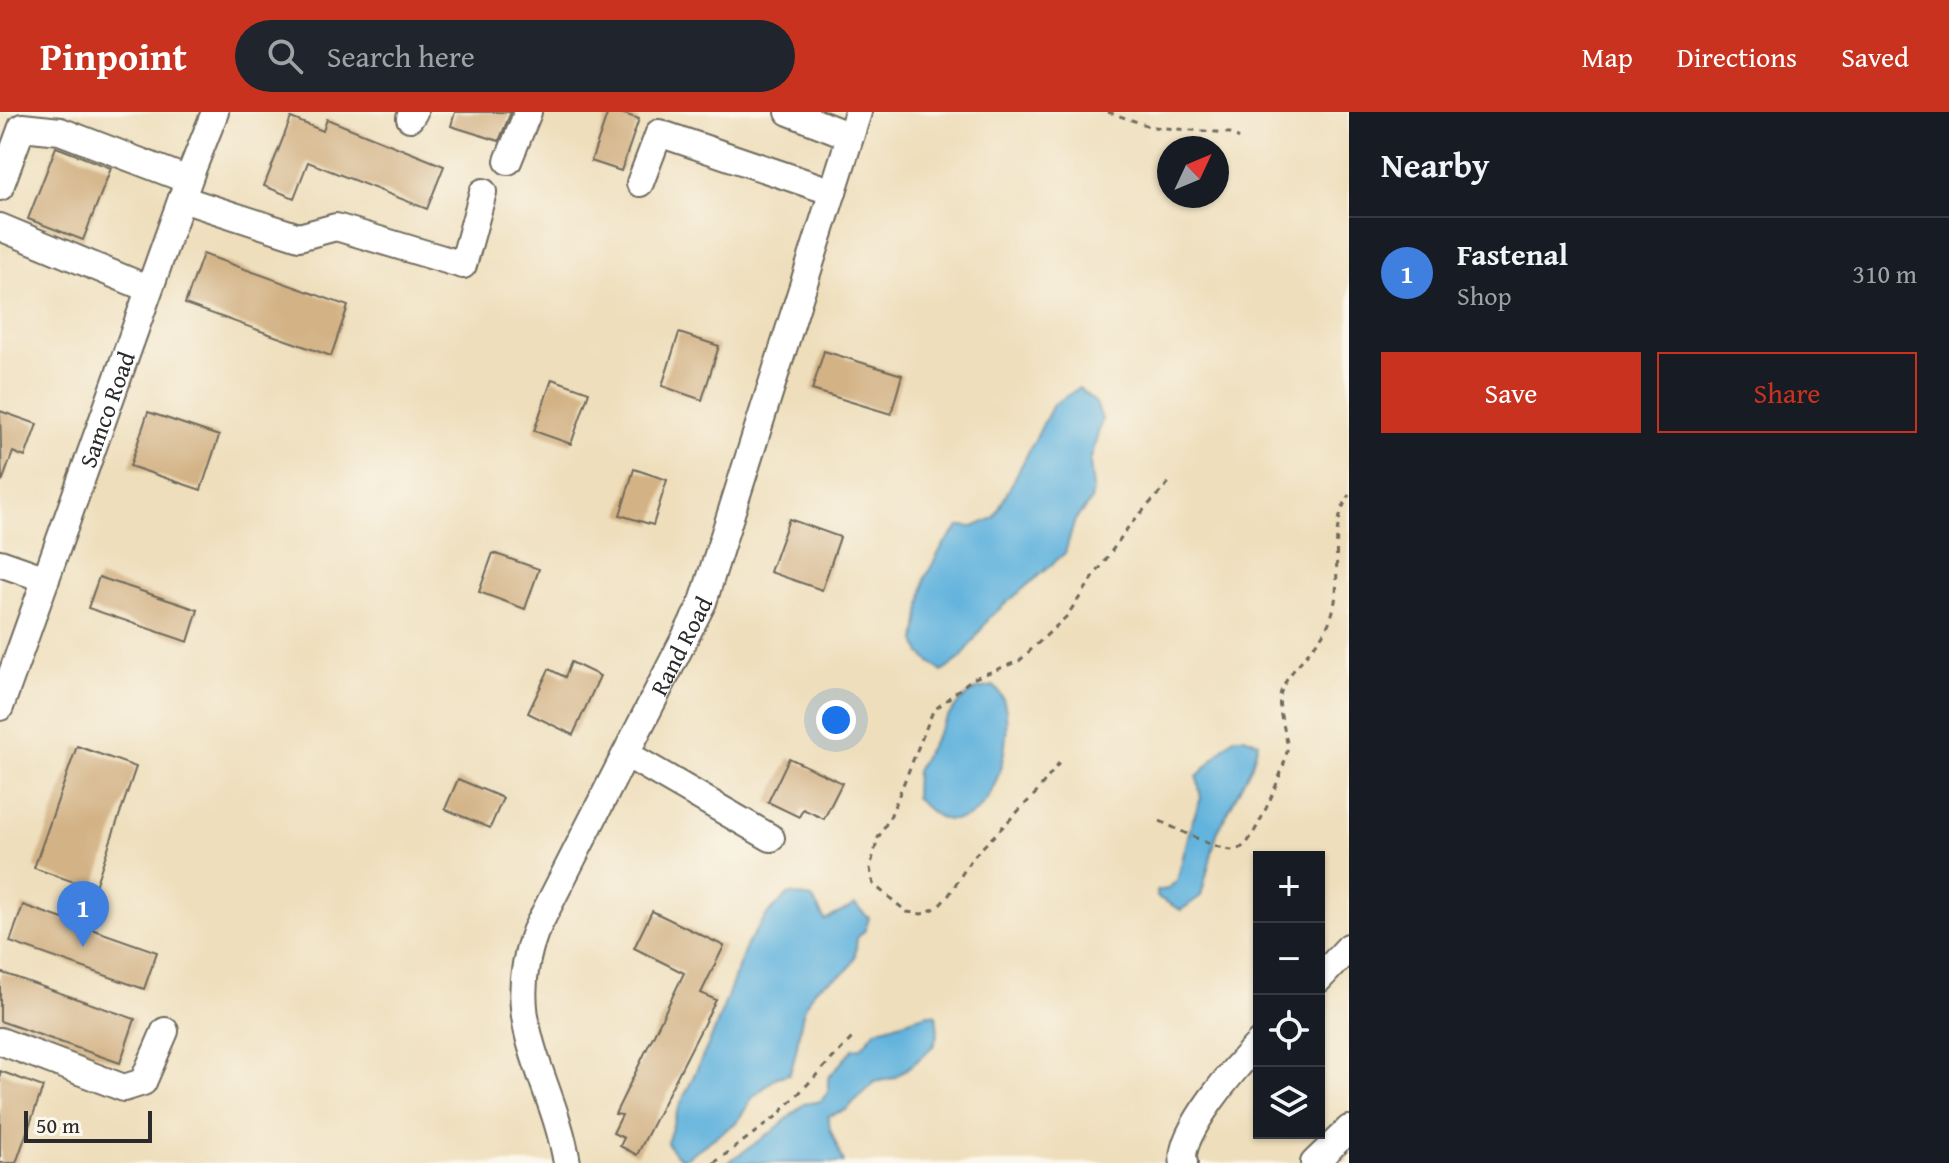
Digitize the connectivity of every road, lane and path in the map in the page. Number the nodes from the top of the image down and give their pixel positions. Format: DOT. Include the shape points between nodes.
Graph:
graph roads {
  1 [pos="215,112"];
  2 [pos="528,112"];
  3 [pos="789,112"];
  4 [pos="1108,112"];
  5 [pos="854,124"];
  6 [pos="1239,139"];
  7 [pos="508,161"];
  8 [pos="640,183"];
  9 [pos="0,187"];
  10 [pos="185,190"];
  11 [pos="483,192"];
  12 [pos="833,192"];
  13 [pos="0,227"];
  14 [pos="149,289"];
  15 [pos="1172,479"];
  16 [pos="1349,495"];
  17 [pos="0,563"];
  18 [pos="46,579"];
  19 [pos="0,707"];
  20 [pos="626,754"];
  21 [pos="1059,763"];
  22 [pos="1160,821"];
  23 [pos="771,838"];
  24 [pos="1349,947"];
  25 [pos="1325,973"];
  26 [pos="165,1031"];
  27 [pos="854,1036"];
  28 [pos="0,1041"];
  29 [pos="1253,1049"];
  30 [pos="1349,1129"];
  31 [pos="567,1163"];
  32 [pos="714,1163"];
  33 [pos="1184,1163"];
  34 [pos="1314,1163"];
  1 -- 10 [label="street, Samco Road"];
  2 -- 7 [label="street"];
  3 -- 5 [label="street"];
  4 -- 6 [label="path" via="1152,127 1230,133"];
  5 -- 12 [label="street, Rand Road"];
  8 -- 12 [label="street" via="659,133"];
  9 -- 10 [label="street" via="22,127 60,131"];
  10 -- 11 [label="street" via="299,237 336,227 463,265"];
  10 -- 14 [label="street, Samco Road"];
  12 -- 20 [label="street, Rand Road" via="703,602"];
  13 -- 14 [label="street"];
  14 -- 18 [label="street, Samco Road"];
  15 -- 21 [label="path" via="1129,526 1066,617 1019,661 972,679 933,711 878,838 870,868 873,884 907,912 922,914 938,907 972,858"];
  16 -- 22 [label="path" via="1336,531 1337,597 1330,621 1283,685 1279,699 1287,756 1244,847 1217,845"];
  17 -- 18 [label="street"];
  18 -- 19 [label="street, Samco Road"];
  20 -- 23 [label="street"];
  20 -- 31 [label="street, Rand Road" via="525,957 523,1015 529,1045"];
  24 -- 25 [label="street"];
  26 -- 28 [label="street" via="143,1082 124,1088"];
  27 -- 32 [label="path" via="777,1116"];
  29 -- 33 [label="street" via="1190,1130"];
  30 -- 34 [label="street"];
}
